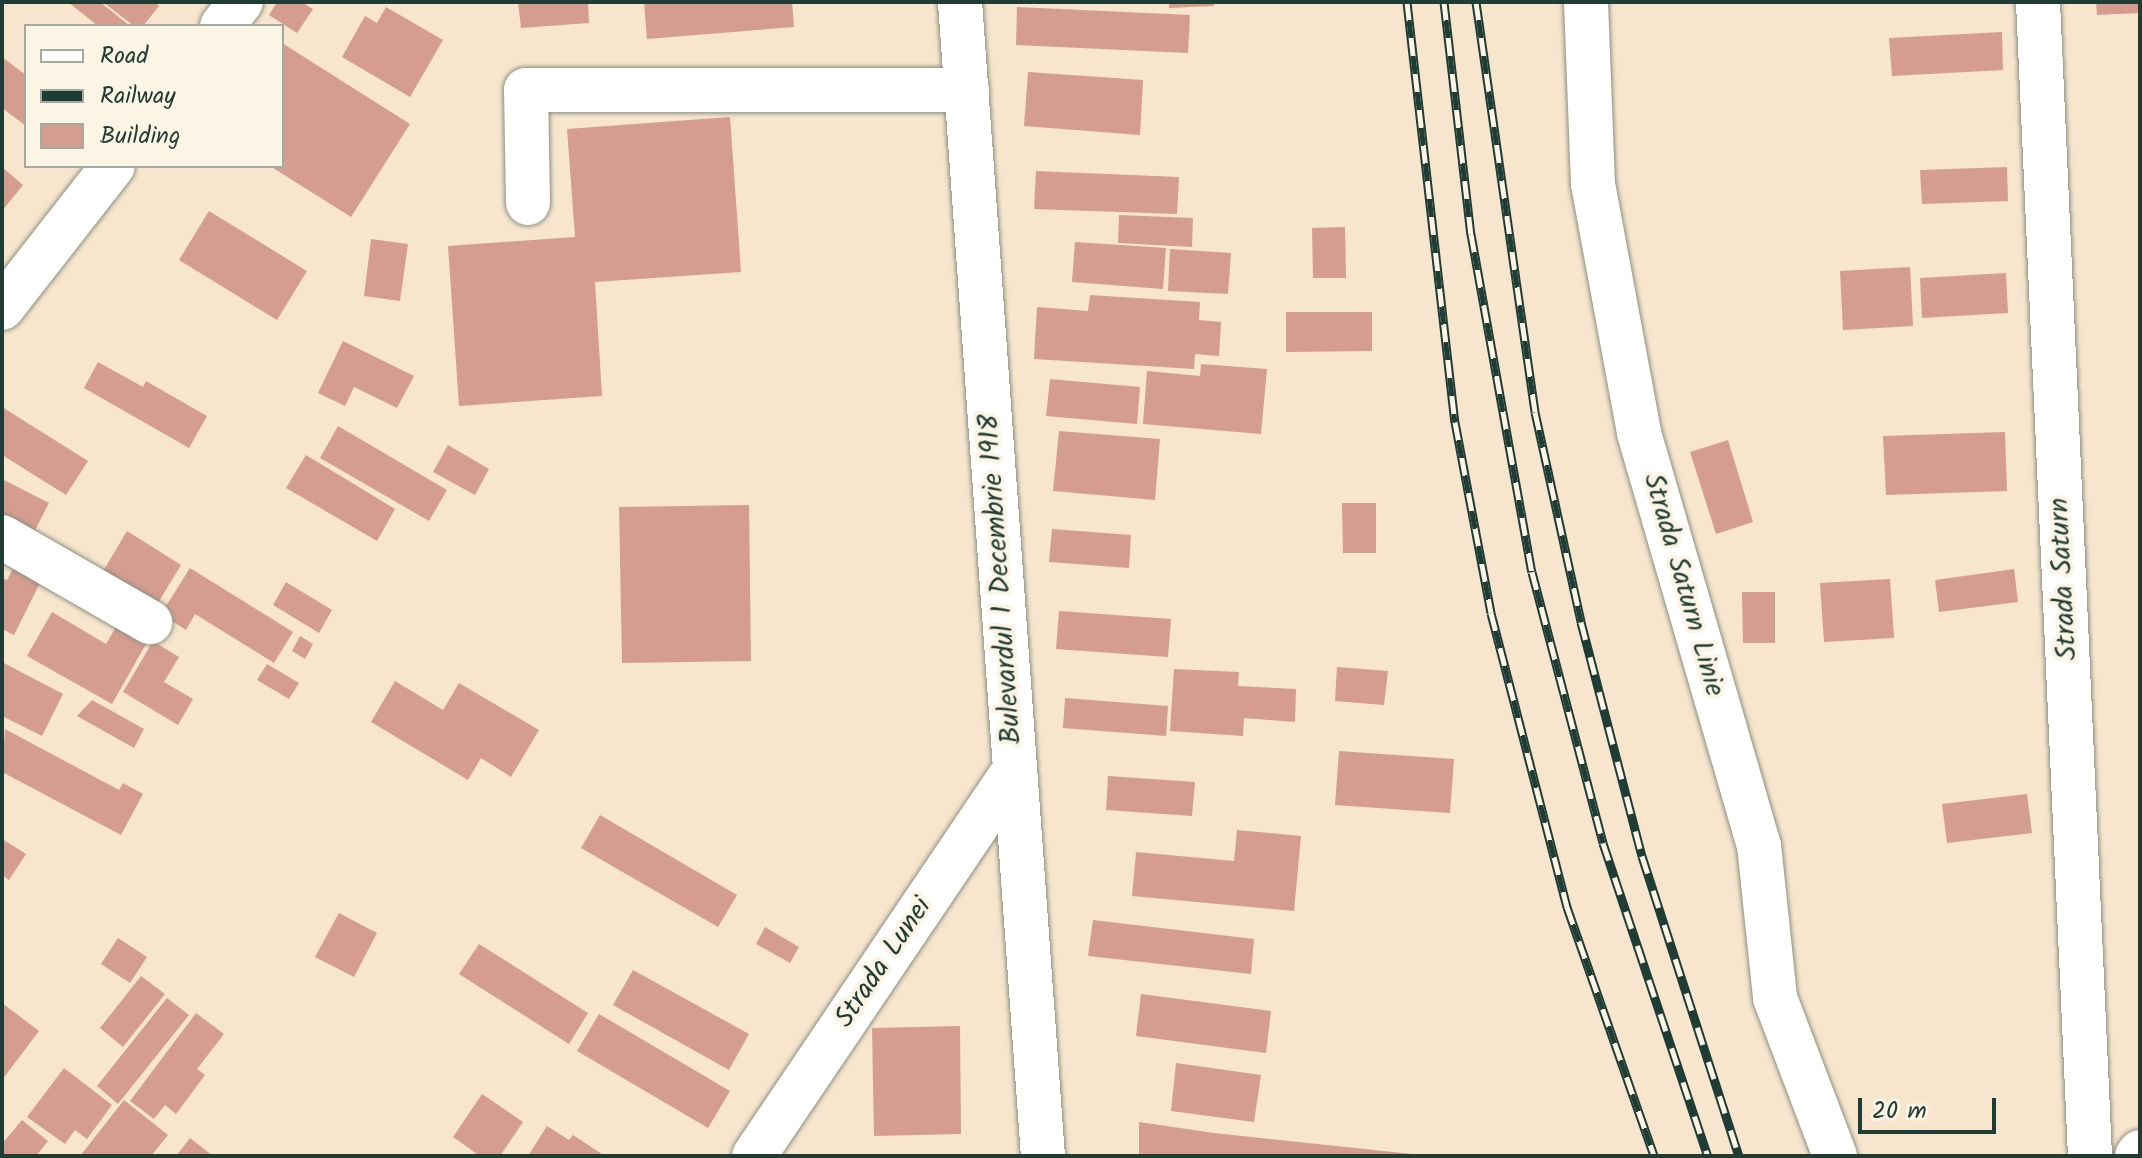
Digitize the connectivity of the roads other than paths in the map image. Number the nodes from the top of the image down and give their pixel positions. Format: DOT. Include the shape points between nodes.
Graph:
graph roads {
  1 [pos="241,2"];
  2 [pos="960,2"];
  3 [pos="1586,2"];
  4 [pos="2038,2"];
  5 [pos="224,24"];
  6 [pos="967,90"];
  7 [pos="111,168"];
  8 [pos="528,203"];
  9 [pos="2,308"];
  10 [pos="2,537"];
  11 [pos="150,622"];
  12 [pos="1014,770"];
  13 [pos="754,1156"];
  14 [pos="1043,1156"];
  15 [pos="1835,1156"];
  16 [pos="2090,1156"];
  1 -- 5 [label="street"];
  2 -- 6 [label="street, Bulevardul 1 Decembrie 1918"];
  3 -- 15 [label="street, Strada Saturn Linie" via="1593,184 1639,433 1759,845 1775,998"];
  4 -- 16 [label="street, Strada Saturn"];
  6 -- 8 [label="street" via="526,90"];
  6 -- 12 [label="street, Bulevardul 1 Decembrie 1918"];
  7 -- 9 [label="street"];
  10 -- 11 [label="street"];
  12 -- 13 [label="street, Strada Lunei"];
  12 -- 14 [label="street, Bulevardul 1 Decembrie 1918"];
}
